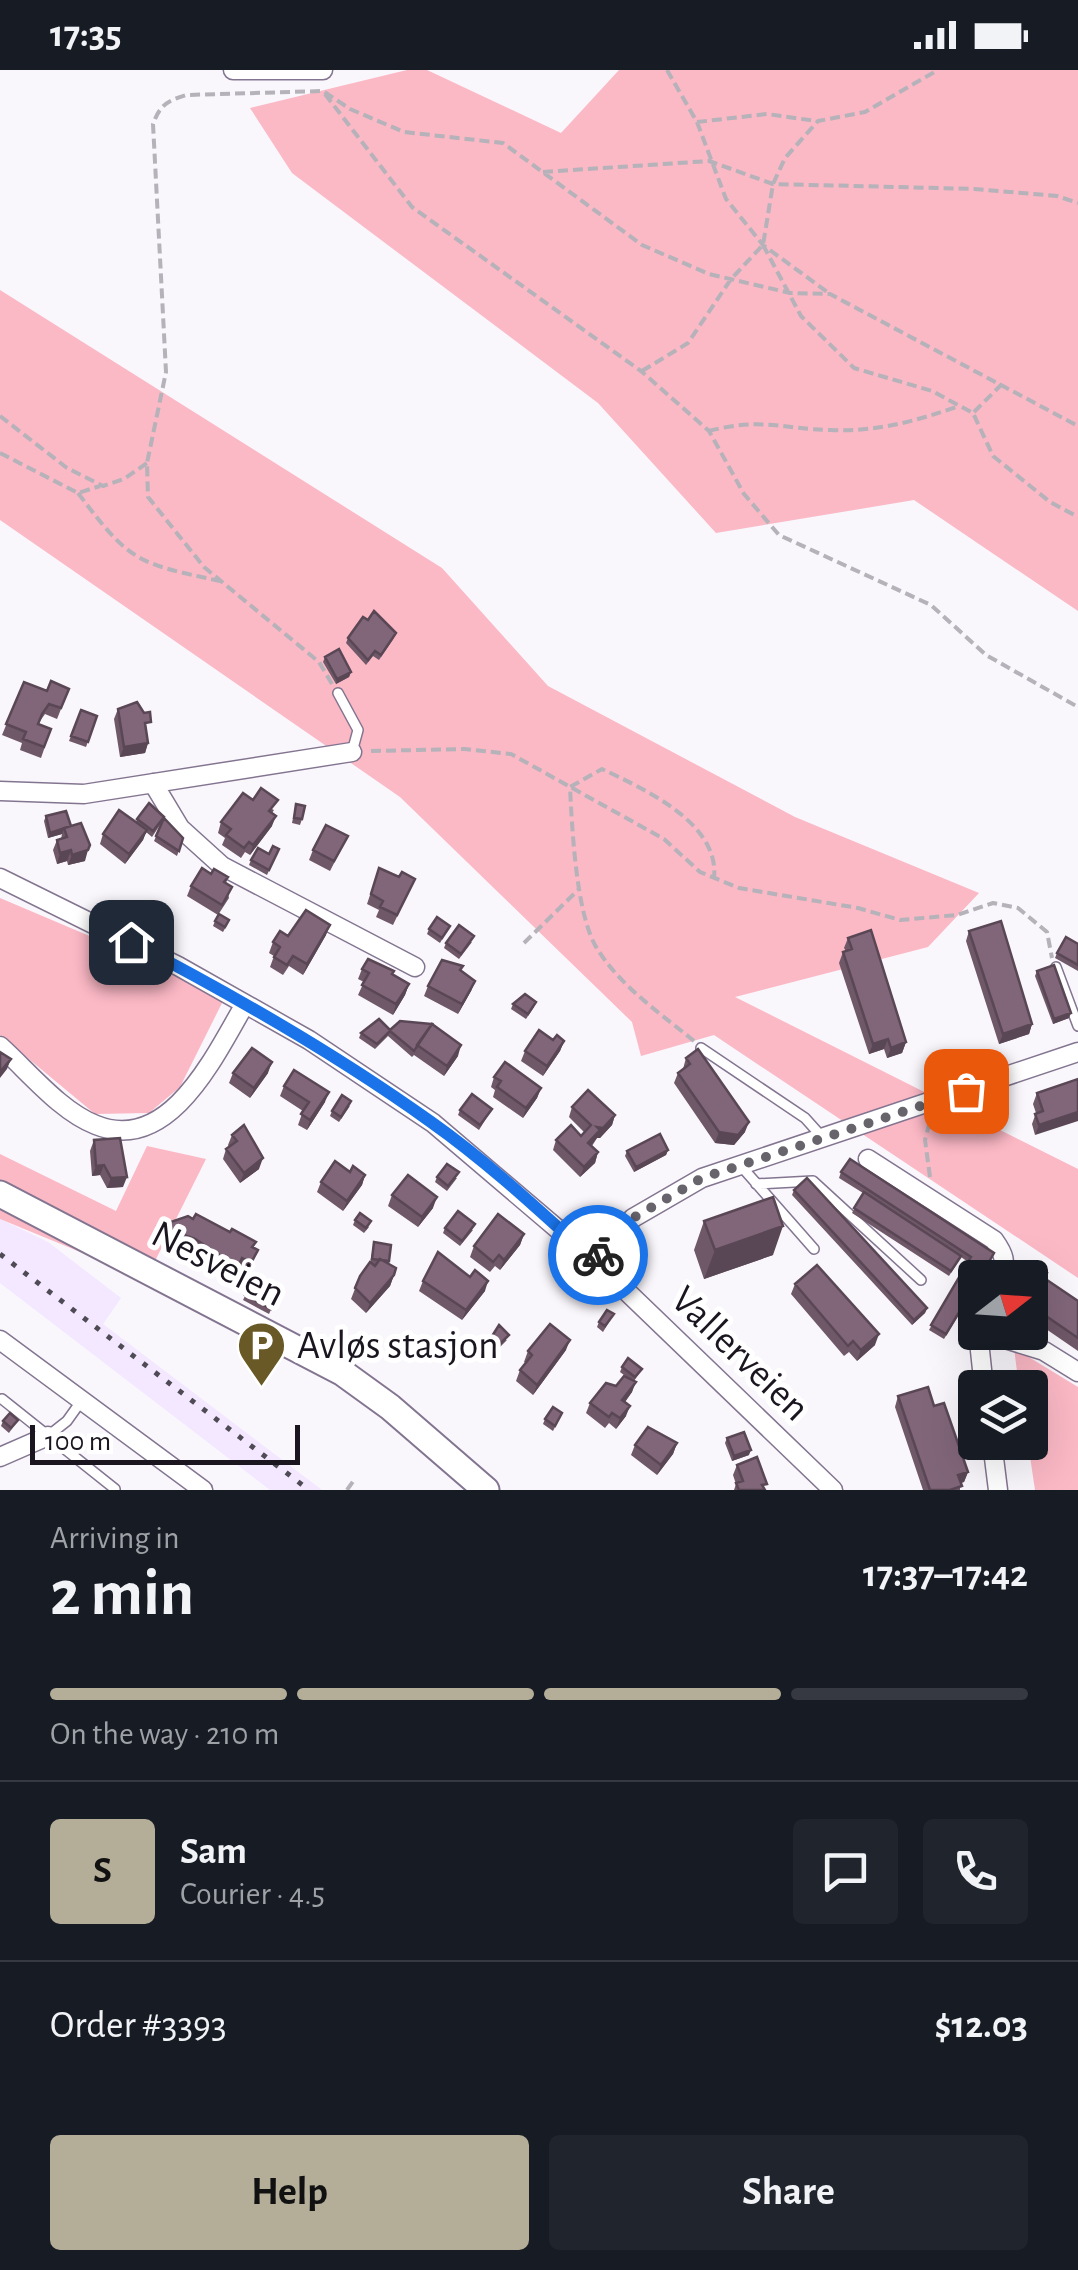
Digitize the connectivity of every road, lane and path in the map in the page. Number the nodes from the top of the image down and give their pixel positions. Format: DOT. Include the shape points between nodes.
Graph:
graph roads {
  1 [pos="234,70"];
  2 [pos="323,70"];
  3 [pos="667,70"];
  4 [pos="938,70"];
  5 [pos="323,91"];
  6 [pos="818,121"];
  7 [pos="697,122"];
  8 [pos="710,162"];
  9 [pos="544,172"];
  10 [pos="774,184"];
  11 [pos="1078,203"];
  12 [pos="764,245"];
  13 [pos="731,280"];
  14 [pos="790,293"];
  15 [pos="830,294"];
  16 [pos="641,371"];
  17 [pos="1002,384"];
  18 [pos="960,406"];
  19 [pos="973,413"];
  20 [pos="0,416"];
  21 [pos="1078,426"];
  22 [pos="709,430"];
  23 [pos="0,453"];
  24 [pos="147,463"];
  25 [pos="103,486"];
  26 [pos="78,493"];
  27 [pos="1078,517"];
  28 [pos="220,581"];
  29 [pos="338,693"];
  30 [pos="1078,707"];
  31 [pos="352,752"];
  32 [pos="153,783"];
  33 [pos="570,786"];
  34 [pos="0,791"];
  35 [pos="0,878"];
  36 [pos="714,878"];
  37 [pos="580,888"];
  38 [pos="524,943"];
  39 [pos="1056,966"];
  40 [pos="415,968"];
  41 [pos="246,1004"];
  42 [pos="1075,1009"];
  43 [pos="1078,1026"];
  44 [pos="0,1046"];
  45 [pos="701,1048"];
  46 [pos="1078,1052"];
  47 [pos="936,1102"];
  48 [pos="824,1139"];
  49 [pos="868,1159"];
  50 [pos="740,1166"];
  51 [pos="756,1184"];
  52 [pos="0,1194"];
  53 [pos="937,1200"];
  54 [pos="814,1250"];
  55 [pos="594,1260"];
  56 [pos="1005,1260"];
  57 [pos="921,1280"];
  58 [pos="0,1340"];
  59 [pos="1041,1350"];
  60 [pos="1078,1372"];
  61 [pos="2,1398"];
  62 [pos="82,1400"];
  63 [pos="48,1436"];
  64 [pos="0,1457"];
  65 [pos="994,1460"];
  66 [pos="354,1480"];
  67 [pos="115,1489"];
  68 [pos="203,1490"];
  69 [pos="346,1490"];
  70 [pos="486,1490"];
  71 [pos="833,1490"];
  72 [pos="998,1490"];
  1 -- 2 [label="street"];
  3 -- 7 [label="path"];
  4 -- 6 [label="path" via="865,112"];
  5 -- 9 [label="path" via="404,132 504,142"];
  5 -- 16 [label="path" via="412,208"];
  5 -- 24 [label="path" via="186,95 159,107 153,124 166,372"];
  6 -- 7 [label="path" via="767,114"];
  6 -- 10 [label="path" via="785,158"];
  7 -- 8 [label="path"];
  8 -- 9 [label="path"];
  8 -- 10 [label="path"];
  8 -- 12 [label="path" via="726,199"];
  9 -- 13 [label="path" via="642,245"];
  10 -- 11 [label="path" via="975,189"];
  10 -- 12 [label="path"];
  12 -- 13 [label="path"];
  12 -- 14 [label="path"];
  12 -- 15 [label="path"];
  13 -- 14 [label="path"];
  13 -- 16 [label="path" via="688,343"];
  14 -- 15 [label="path"];
  14 -- 18 [label="path" via="801,316 854,368"];
  15 -- 17 [label="path"];
  16 -- 22 [label="path"];
  17 -- 19 [label="path"];
  17 -- 21 [label="path"];
  18 -- 19 [label="path"];
  18 -- 22 [label="path" via="901,427 831,430 750,420"];
  19 -- 27 [label="path" via="992,456"];
  20 -- 25 [label="path" via="67,468"];
  22 -- 30 [label="path" via="744,494 780,535 931,605 986,655"];
  23 -- 26 [label="path"];
  24 -- 25 [label="path"];
  24 -- 28 [label="path" via="148,497"];
  25 -- 26 [label="path"];
  26 -- 28 [label="path" via="113,539 146,565"];
  28 -- 29 [label="path" via="319,662"];
  29 -- 31 [label="lane" via="358,730"];
  31 -- 32 [label="street"];
  31 -- 33 [label="path" via="465,748 511,754"];
  32 -- 34 [label="street" via="84,794"];
  32 -- 40 [label="street" via="180,828 222,866"];
  33 -- 36 [label="path" via="664,838"];
  33 -- 36 [label="path" via="602,768 642,787 708,842 716,859"];
  33 -- 37 [label="path"];
  35 -- 41 [label="street, Vallerveien"];
  36 -- 39 [label="path" via="900,920 993,904 1018,908 1047,932"];
  37 -- 38 [label="path"];
  37 -- 45 [label="path" via="596,946 626,984"];
  39 -- 42 [label="lane"];
  41 -- 44 [label="street" via="186,1099 160,1119 120,1129 97,1126 74,1112"];
  41 -- 55 [label="street, Vallerveien" via="434,1124"];
  42 -- 43 [label="lane"];
  45 -- 48 [label="lane" via="806,1118"];
  46 -- 47 [label="street"];
  47 -- 48 [label="street"];
  47 -- 53 [label="path" via="926,1152"];
  48 -- 50 [label="street"];
  49 -- 53 [label="street"];
  50 -- 51 [label="lane"];
  50 -- 55 [label="street" via="659,1200"];
  51 -- 54 [label="lane"];
  51 -- 57 [label="lane" via="813,1181"];
  52 -- 70 [label="street, Nesveien" via="343,1373"];
  53 -- 56 [label="street" via="994,1240"];
  55 -- 71 [label="street, Vallerveien"];
  58 -- 62 [label="street"];
  59 -- 60 [label="street"];
  61 -- 63 [label="lane"];
  62 -- 63 [label="lane"];
  62 -- 68 [label="street"];
  63 -- 64 [label="street"];
  63 -- 67 [label="lane"];
  65 -- 72 [label="street"];
  66 -- 69 [label="path"];
}
